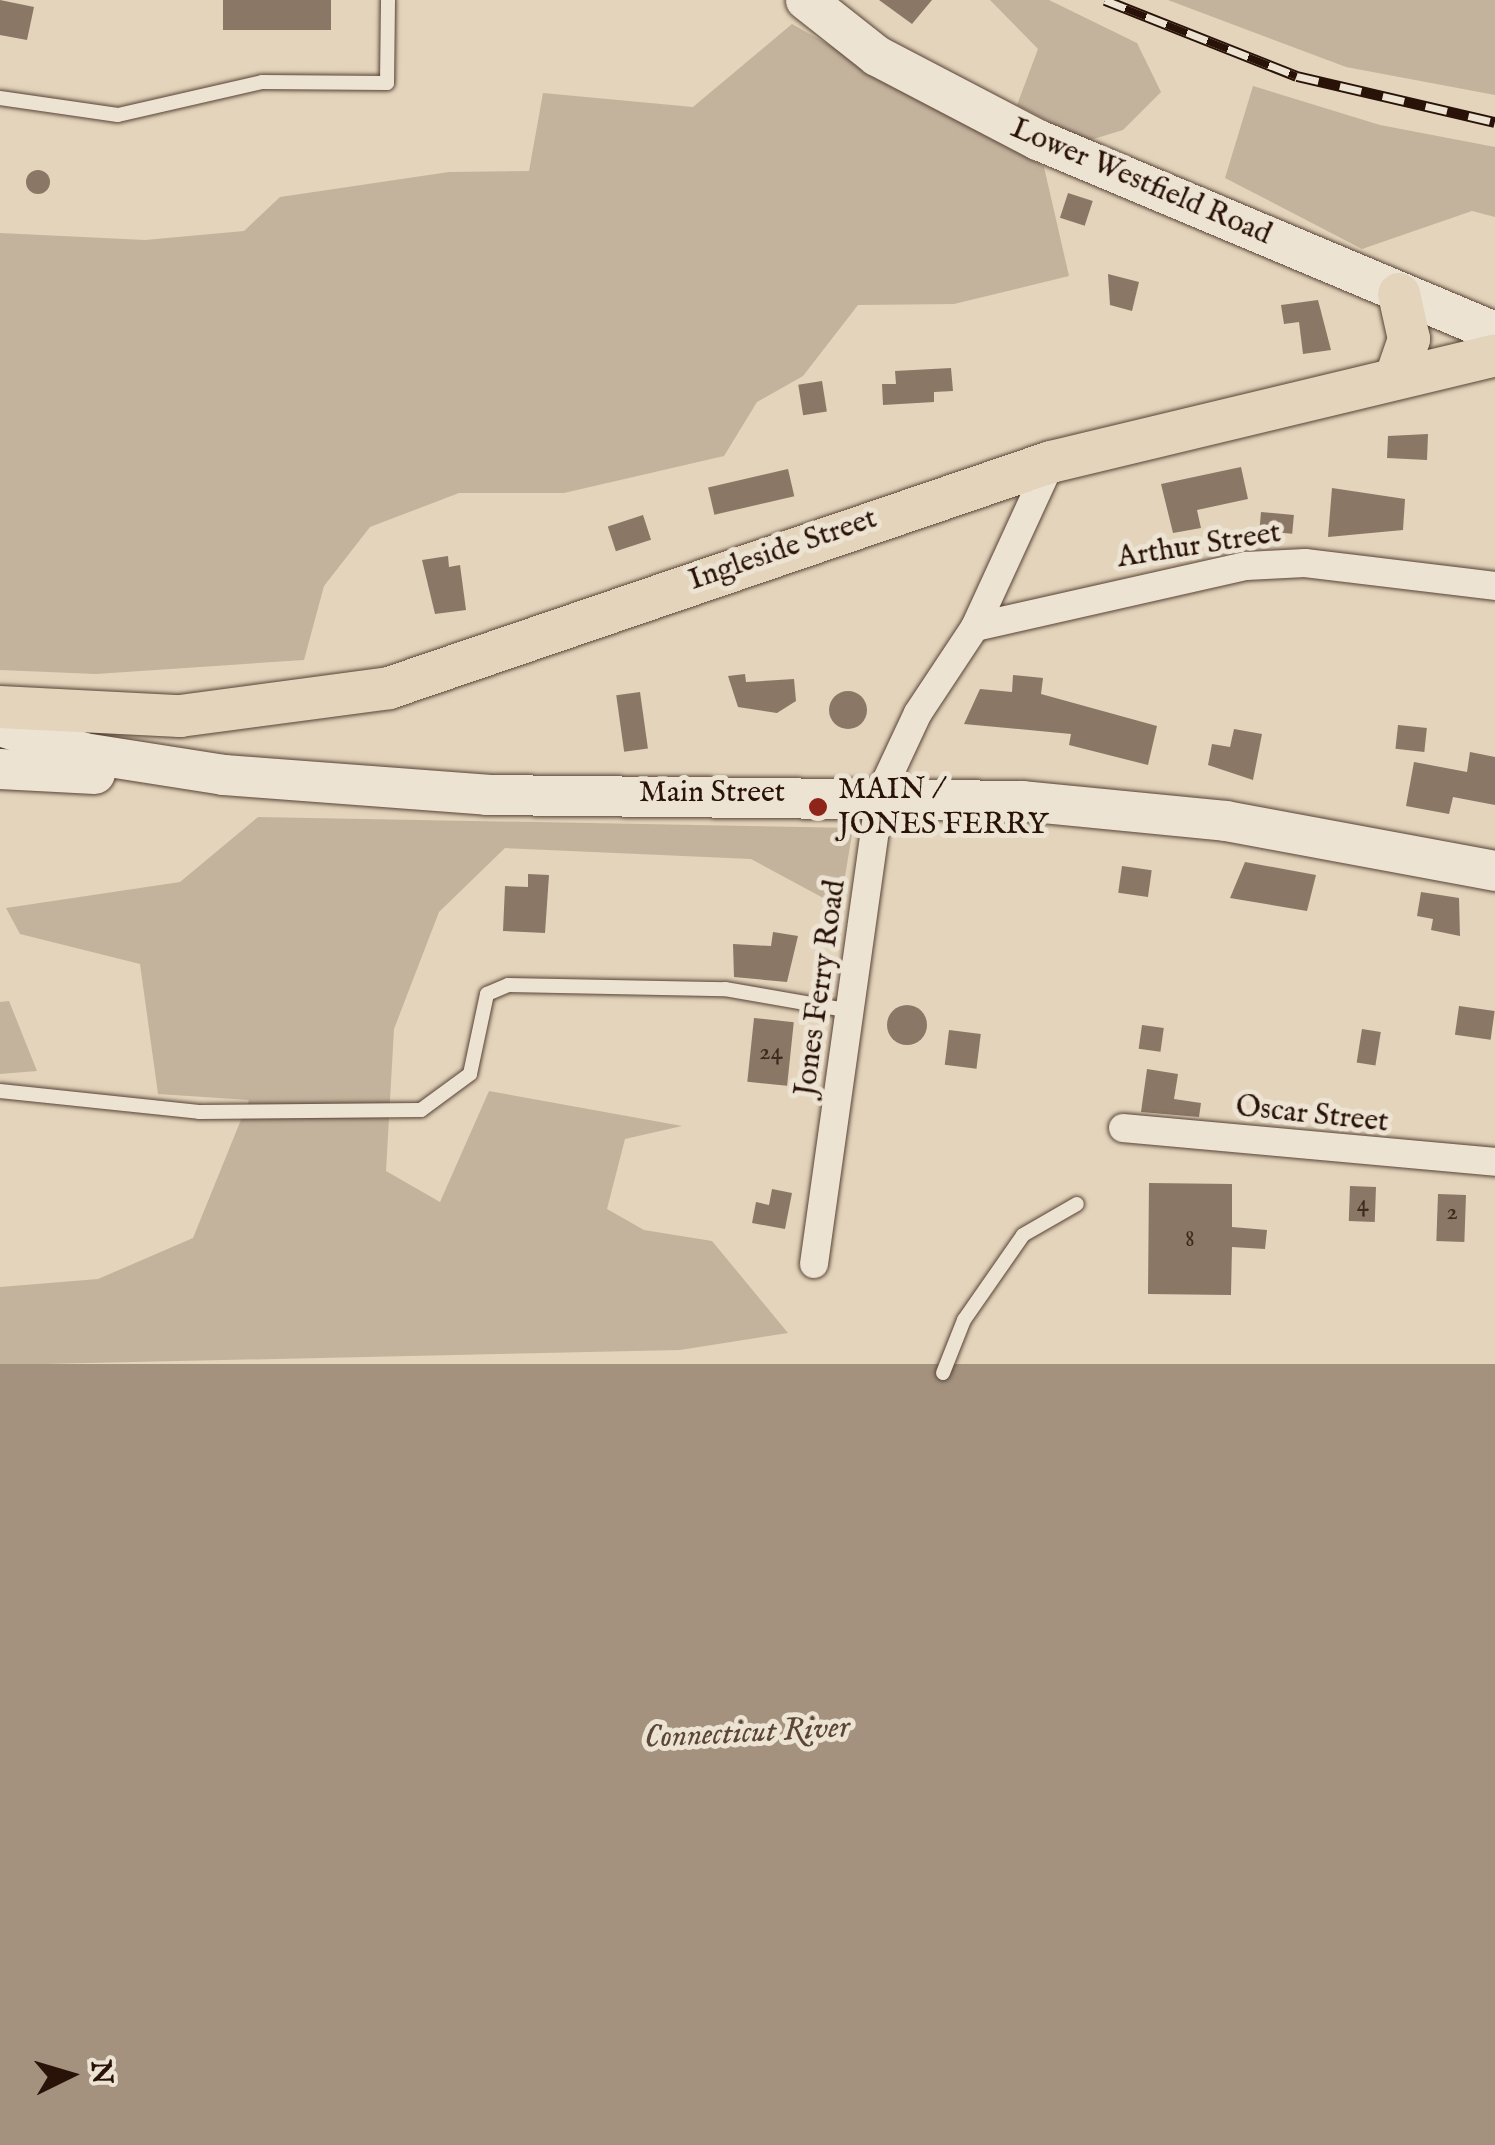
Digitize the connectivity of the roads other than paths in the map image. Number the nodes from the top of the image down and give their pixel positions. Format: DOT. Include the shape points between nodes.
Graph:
graph roads {
  1 [pos="388,0"];
  2 [pos="806,0"];
  3 [pos="0,98"];
  4 [pos="1399,294"];
  5 [pos="1495,332"];
  6 [pos="1495,355"];
  7 [pos="1397,374"];
  8 [pos="1051,462"];
  9 [pos="1495,586"];
  10 [pos="975,627"];
  11 [pos="0,706"];
  12 [pos="71,714"];
  13 [pos="0,724"];
  14 [pos="0,770"];
  15 [pos="224,775"];
  16 [pos="880,794"];
  17 [pos="1495,871"];
  18 [pos="856,1012"];
  19 [pos="0,1091"];
  20 [pos="1123,1128"];
  21 [pos="1495,1162"];
  22 [pos="1077,1204"];
  23 [pos="814,1264"];
  24 [pos="943,1373"];
  1 -- 3 [label="lane" via="388,83 262,82 118,115"];
  2 -- 4 [label="main road, Lower Westfield Road" via="940,93"];
  4 -- 5 [label="main road, Lower Westfield Road"];
  4 -- 7 [label="main road" via="1410,338"];
  6 -- 7 [label="main road, Ingleside Street"];
  7 -- 8 [label="main road, Ingleside Street"];
  8 -- 10 [label="street, Jones Ferry Road"];
  8 -- 12 [label="main road, Ingleside Street" via="390,688 281,709"];
  9 -- 10 [label="street, Arthur Street" via="1305,563 1246,566"];
  10 -- 16 [label="street, Jones Ferry Road" via="918,713"];
  11 -- 12 [label="main road, Ingleside Street"];
  12 -- 13 [label="main road, Ingleside Street"];
  13 -- 15 [label="main road, Main Street" via="84,754"];
  14 -- 15 [label="main road, Main Street"];
  15 -- 16 [label="main road, Main Street" via="487,796"];
  16 -- 17 [label="main road, Main Street" via="1226,822"];
  16 -- 18 [label="street, Jones Ferry Road"];
  18 -- 19 [label="lane" via="725,989 508,985 487,994 470,1074 421,1110 218,1113"];
  18 -- 23 [label="street, Jones Ferry Road"];
  20 -- 21 [label="street, Oscar Street"];
  22 -- 24 [label="lane" via="1023,1235 964,1320"];
}
